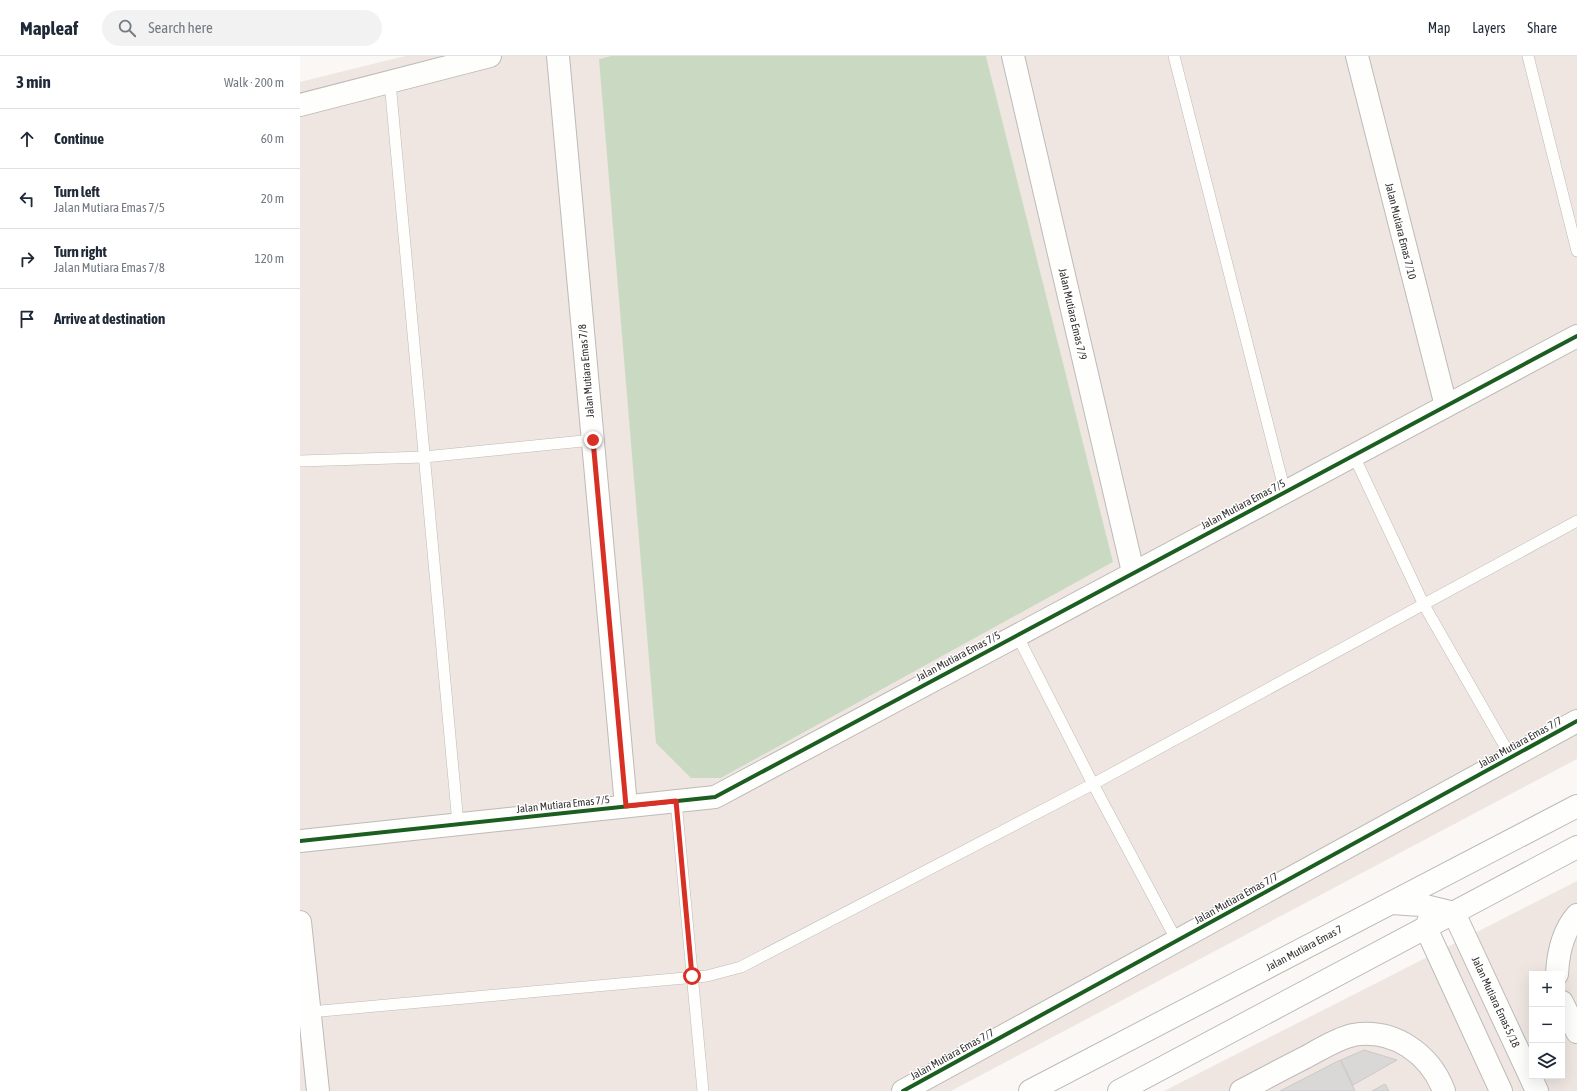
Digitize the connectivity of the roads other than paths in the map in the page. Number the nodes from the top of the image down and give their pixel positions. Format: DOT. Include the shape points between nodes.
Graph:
graph roads {
  1 [pos="490,56"];
  2 [pos="558,56"];
  3 [pos="1013,56"];
  4 [pos="1174,56"];
  5 [pos="1357,56"];
  6 [pos="1528,56"];
  7 [pos="390,82"];
  8 [pos="300,106"];
  9 [pos="1577,251"];
  10 [pos="1577,336"];
  11 [pos="1446,406"];
  12 [pos="593,440"];
  13 [pos="1354,456"];
  14 [pos="424,457"];
  15 [pos="300,461"];
  16 [pos="1285,492"];
  17 [pos="1577,521"];
  18 [pos="1133,572"];
  19 [pos="1424,605"];
  20 [pos="1017,635"];
  21 [pos="1577,721"];
  22 [pos="1511,757"];
  23 [pos="1093,784"];
  24 [pos="676,801"];
  25 [pos="626,806"];
  26 [pos="1577,806"];
  27 [pos="458,824"];
  28 [pos="300,841"];
  29 [pos="1577,847"];
  30 [pos="1462,866"];
  31 [pos="1391,903"];
  32 [pos="1577,915"];
  33 [pos="1438,916"];
  34 [pos="300,922"];
  35 [pos="1177,941"];
  36 [pos="1557,971"];
  37 [pos="692,976"];
  38 [pos="1564,1007"];
  39 [pos="310,1012"];
  40 [pos="1577,1032"];
  41 [pos="1443,1088"];
  42 [pos="318,1091"];
  43 [pos="703,1091"];
  44 [pos="903,1091"];
  45 [pos="1030,1091"];
  46 [pos="1119,1091"];
  47 [pos="1241,1091"];
  48 [pos="1500,1091"];
  49 [pos="1537,1091"];
  1 -- 7 [label="street"];
  2 -- 12 [label="street, Jalan Mutiara Emas 7/8"];
  3 -- 18 [label="street, Jalan Mutiara Emas 7/9"];
  4 -- 16 [label="lane"];
  5 -- 11 [label="street, Jalan Mutiara Emas 7/10"];
  6 -- 9 [label="lane"];
  7 -- 8 [label="street"];
  7 -- 14 [label="lane"];
  10 -- 11 [label="street, Jalan Mutiara Emas 7/5"];
  11 -- 13 [label="street, Jalan Mutiara Emas 7/5"];
  12 -- 14 [label="lane"];
  12 -- 25 [label="street, Jalan Mutiara Emas 7/8"];
  13 -- 16 [label="street, Jalan Mutiara Emas 7/5"];
  13 -- 19 [label="lane"];
  14 -- 15 [label="lane"];
  14 -- 27 [label="lane"];
  16 -- 18 [label="street, Jalan Mutiara Emas 7/5"];
  17 -- 19 [label="lane"];
  18 -- 20 [label="street, Jalan Mutiara Emas 7/5"];
  19 -- 22 [label="lane"];
  19 -- 23 [label="lane"];
  20 -- 23 [label="lane"];
  20 -- 24 [label="street, Jalan Mutiara Emas 7/5" via="715,797"];
  21 -- 22 [label="street, Jalan Mutiara Emas 7/7"];
  22 -- 35 [label="street, Jalan Mutiara Emas 7/7"];
  23 -- 35 [label="lane"];
  23 -- 37 [label="lane" via="741,967 707,976"];
  24 -- 25 [label="street, Jalan Mutiara Emas 7/5"];
  24 -- 37 [label="lane"];
  25 -- 27 [label="street, Jalan Mutiara Emas 7/5"];
  26 -- 30 [label="street, Jalan Mutiara Emas 7"];
  27 -- 28 [label="street, Jalan Mutiara Emas 7/5"];
  29 -- 33 [label="street"];
  30 -- 31 [label="street, Jalan Mutiara Emas 7"];
  30 -- 33 [label="street" via="1446,886"];
  31 -- 33 [label="street" via="1412,904"];
  31 -- 45 [label="street, Jalan Mutiara Emas 7"];
  32 -- 36 [label="street" via="1561,944"];
  33 -- 46 [label="street"];
  33 -- 48 [label="street"];
  33 -- 49 [label="street, Jalan Mutiara Emas 5/18"];
  34 -- 39 [label="street"];
  35 -- 44 [label="street, Jalan Mutiara Emas 7/7"];
  37 -- 39 [label="lane"];
  37 -- 43 [label="lane"];
  38 -- 40 [label="street"];
  39 -- 42 [label="street"];
  41 -- 47 [label="street" via="1434,1069 1412,1048 1398,1040 1366,1034 1352,1035 1335,1041"];
}
